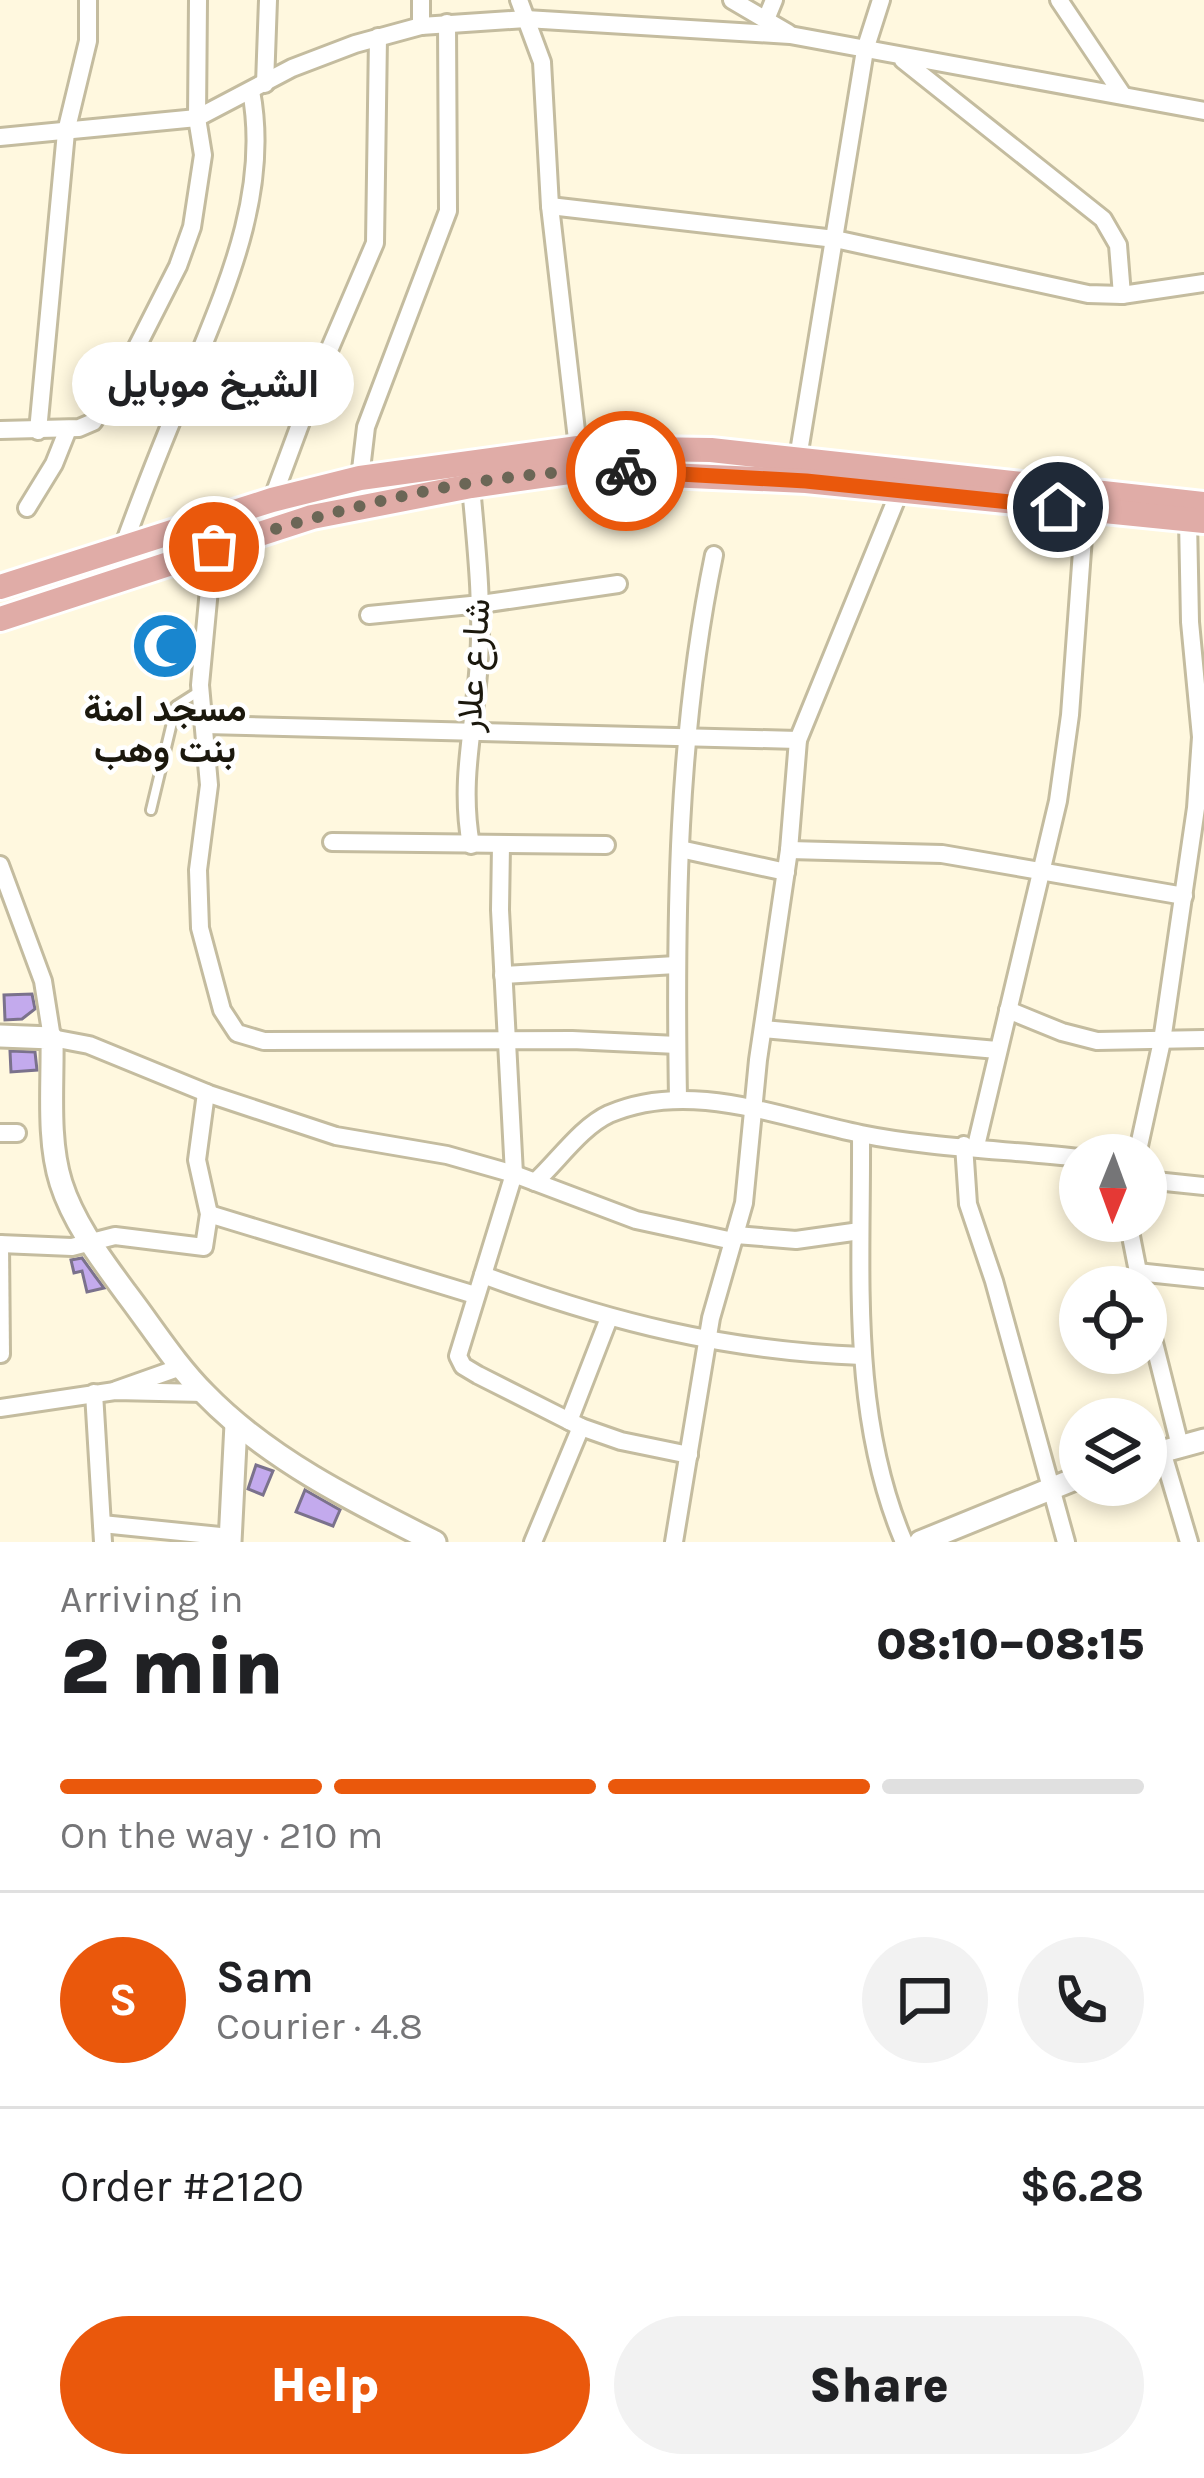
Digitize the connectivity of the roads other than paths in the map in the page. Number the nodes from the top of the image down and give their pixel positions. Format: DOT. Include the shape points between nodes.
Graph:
graph roads {
  1 [pos="88,0"];
  2 [pos="198,0"];
  3 [pos="268,0"];
  4 [pos="421,0"];
  5 [pos="519,0"];
  6 [pos="732,0"];
  7 [pos="881,0"];
  8 [pos="1059,0"];
  9 [pos="770,9"];
  10 [pos="526,19"];
  11 [pos="447,23"];
  12 [pos="421,26"];
  13 [pos="790,35"];
  14 [pos="378,37"];
  15 [pos="866,50"];
  16 [pos="899,57"];
  17 [pos="258,87"];
  18 [pos="1122,94"];
  19 [pos="1204,111"];
  20 [pos="197,118"];
  21 [pos="66,132"];
  22 [pos="0,137"];
  23 [pos="550,206"];
  24 [pos="835,239"];
  25 [pos="1204,283"];
  26 [pos="1122,295"];
  27 [pos="68,429"];
  28 [pos="0,430"];
  29 [pos="38,431"];
  30 [pos="578,448"];
  31 [pos="798,458"];
  32 [pos="360,478"];
  33 [pos="941,485"];
  34 [pos="471,486"];
  35 [pos="900,490"];
  36 [pos="995,491"];
  37 [pos="272,500"];
  38 [pos="27,508"];
  39 [pos="1085,510"];
  40 [pos="1199,515"];
  41 [pos="214,547"];
  42 [pos="122,550"];
  43 [pos="714,555"];
  44 [pos="618,584"];
  45 [pos="0,587"];
  46 [pos="481,604"];
  47 [pos="369,615"];
  48 [pos="0,619"];
  49 [pos="200,692"];
  50 [pos="205,725"];
  51 [pos="470,731"];
  52 [pos="688,736"];
  53 [pos="1202,737"];
  54 [pos="798,740"];
  55 [pos="151,810"];
  56 [pos="332,842"];
  57 [pos="471,844"];
  58 [pos="501,844"];
  59 [pos="606,845"];
  60 [pos="680,849"];
  61 [pos="789,850"];
  62 [pos="0,865"];
  63 [pos="786,872"];
  64 [pos="1040,874"];
  65 [pos="1184,896"];
  66 [pos="676,965"];
  67 [pos="503,975"];
  68 [pos="1008,1010"];
  69 [pos="763,1029"];
  70 [pos="0,1036"];
  71 [pos="52,1038"];
  72 [pos="1204,1039"];
  73 [pos="508,1041"];
  74 [pos="1162,1041"];
  75 [pos="677,1045"];
  76 [pos="997,1050"];
  77 [pos="206,1093"];
  78 [pos="678,1099"];
  79 [pos="754,1109"];
  80 [pos="1141,1134"];
  81 [pos="861,1135"];
  82 [pos="970,1146"];
  83 [pos="1059,1156"];
  84 [pos="514,1174"];
  85 [pos="536,1182"];
  86 [pos="1167,1182"];
  87 [pos="1204,1186"];
  88 [pos="209,1214"];
  89 [pos="860,1231"];
  90 [pos="734,1238"];
  91 [pos="91,1243"];
  92 [pos="0,1244"];
  93 [pos="483,1276"];
  94 [pos="1204,1279"];
  95 [pos="1167,1280"];
  96 [pos="475,1295"];
  97 [pos="609,1318"];
  98 [pos="709,1341"];
  99 [pos="1,1354"];
  100 [pos="862,1356"];
  101 [pos="181,1367"];
  102 [pos="116,1391"];
  103 [pos="94,1393"];
  104 [pos="204,1393"];
  105 [pos="0,1408"];
  106 [pos="236,1424"];
  107 [pos="575,1424"];
  108 [pos="1204,1440"];
  109 [pos="1167,1450"];
  110 [pos="689,1455"];
  111 [pos="1167,1468"];
  112 [pos="1059,1485"];
  113 [pos="1052,1487"];
  114 [pos="103,1533"];
  115 [pos="230,1540"];
  116 [pos="435,1542"];
  117 [pos="533,1542"];
  118 [pos="674,1542"];
  119 [pos="904,1542"];
  120 [pos="920,1542"];
  121 [pos="1066,1542"];
  122 [pos="1189,1542"];
  1 -- 21 [label="street" via="88,41"];
  2 -- 20 [label="street"];
  3 -- 17 [label="street"];
  4 -- 12 [label="street"];
  5 -- 10 [label="street"];
  6 -- 9 [label="street"];
  7 -- 15 [label="street"];
  8 -- 18 [label="street"];
  9 -- 13 [label="street"];
  10 -- 11 [label="street"];
  10 -- 13 [label="street"];
  10 -- 23 [label="street" via="542,62"];
  11 -- 12 [label="street"];
  11 -- 32 [label="street" via="448,211 366,428"];
  12 -- 14 [label="street"];
  13 -- 15 [label="street"];
  14 -- 17 [label="street"];
  14 -- 37 [label="street" via="375,243"];
  15 -- 16 [label="street"];
  15 -- 24 [label="street"];
  16 -- 18 [label="street"];
  16 -- 26 [label="street" via="1103,219 1118,245"];
  17 -- 20 [label="street"];
  17 -- 42 [label="street" via="237,262"];
  18 -- 19 [label="street"];
  20 -- 21 [label="street"];
  20 -- 27 [label="street" via="200,179 178,266 93,422"];
  21 -- 22 [label="street"];
  21 -- 29 [label="street"];
  23 -- 24 [label="street"];
  23 -- 30 [label="street"];
  24 -- 26 [label="street" via="1056,290"];
  24 -- 31 [label="street"];
  25 -- 26 [label="street"];
  27 -- 29 [label="street"];
  27 -- 38 [label="street"];
  28 -- 29 [label="street"];
  30 -- 31 [label="main road"];
  30 -- 32 [label="main road"];
  31 -- 33 [label="main road"];
  32 -- 37 [label="main road"];
  33 -- 35 [label="main road"];
  33 -- 36 [label="main road"];
  34 -- 35 [label="main road" via="593,470"];
  34 -- 41 [label="main road"];
  34 -- 46 [label="street, شارع علار"];
  35 -- 54 [label="street"];
  36 -- 39 [label="main road"];
  36 -- 40 [label="main road"];
  37 -- 42 [label="main road"];
  39 -- 40 [label="main road"];
  39 -- 64 [label="street" via="1067,737"];
  40 -- 53 [label="street" via="1190,622"];
  41 -- 48 [label="main road"];
  41 -- 49 [label="street"];
  42 -- 45 [label="main road"];
  43 -- 52 [label="street"];
  44 -- 46 [label="street"];
  46 -- 47 [label="street"];
  46 -- 51 [label="street, شارع علار"];
  49 -- 50 [label="street"];
  49 -- 55 [label="lane" via="176,706"];
  50 -- 51 [label="street"];
  50 -- 73 [label="street" via="200,928 222,1010 238,1033 263,1041"];
  51 -- 52 [label="street"];
  51 -- 57 [label="street, شارع علار" via="464,772"];
  52 -- 54 [label="street"];
  52 -- 60 [label="street"];
  53 -- 65 [label="street"];
  54 -- 61 [label="street"];
  56 -- 57 [label="street"];
  57 -- 58 [label="street"];
  58 -- 59 [label="street"];
  58 -- 67 [label="street"];
  60 -- 63 [label="street"];
  60 -- 66 [label="street"];
  61 -- 63 [label="street"];
  61 -- 64 [label="street" via="942,854"];
  62 -- 71 [label="street" via="43,981"];
  63 -- 69 [label="street"];
  64 -- 65 [label="street"];
  64 -- 68 [label="street"];
  65 -- 74 [label="street"];
  66 -- 67 [label="street"];
  66 -- 75 [label="street"];
  67 -- 73 [label="street"];
  68 -- 74 [label="street" via="1097,1041"];
  68 -- 76 [label="street"];
  69 -- 76 [label="street"];
  69 -- 79 [label="street"];
  70 -- 71 [label="street"];
  71 -- 77 [label="street"];
  71 -- 91 [label="street" via="56,1161"];
  72 -- 74 [label="street"];
  73 -- 75 [label="street"];
  73 -- 84 [label="street"];
  74 -- 80 [label="street"];
  75 -- 78 [label="street"];
  76 -- 82 [label="street"];
  77 -- 84 [label="street" via="336,1136"];
  77 -- 88 [label="street" via="197,1160"];
  78 -- 79 [label="street"];
  78 -- 85 [label="street" via="605,1115"];
  79 -- 81 [label="street"];
  79 -- 90 [label="street"];
  81 -- 82 [label="street"];
  81 -- 89 [label="street"];
  82 -- 83 [label="street"];
  82 -- 113 [label="street" via="968,1204"];
  84 -- 85 [label="street"];
  84 -- 93 [label="street"];
  85 -- 90 [label="street" via="636,1220"];
  86 -- 87 [label="street"];
  88 -- 91 [label="street" via="199,1248 115,1235"];
  88 -- 96 [label="street"];
  89 -- 90 [label="street"];
  89 -- 100 [label="street"];
  90 -- 98 [label="street"];
  91 -- 92 [label="street"];
  91 -- 101 [label="street"];
  92 -- 99 [label="street"];
  93 -- 96 [label="street"];
  93 -- 97 [label="street"];
  94 -- 95 [label="street"];
  96 -- 107 [label="street" via="458,1346 463,1366"];
  97 -- 98 [label="street"];
  97 -- 107 [label="street"];
  98 -- 100 [label="street"];
  98 -- 110 [label="street"];
  100 -- 119 [label="street" via="873,1442"];
  101 -- 102 [label="street"];
  101 -- 104 [label="street"];
  102 -- 103 [label="street"];
  102 -- 104 [label="street"];
  103 -- 105 [label="street"];
  103 -- 114 [label="street"];
  104 -- 106 [label="street"];
  106 -- 115 [label="street"];
  106 -- 116 [label="street" via="364,1507"];
  107 -- 110 [label="street"];
  107 -- 117 [label="street"];
  108 -- 109 [label="street"];
  110 -- 118 [label="street"];
  111 -- 122 [label="street"];
  112 -- 113 [label="street"];
  113 -- 120 [label="street"];
  113 -- 121 [label="street"];
  114 -- 115 [label="street"];
}
